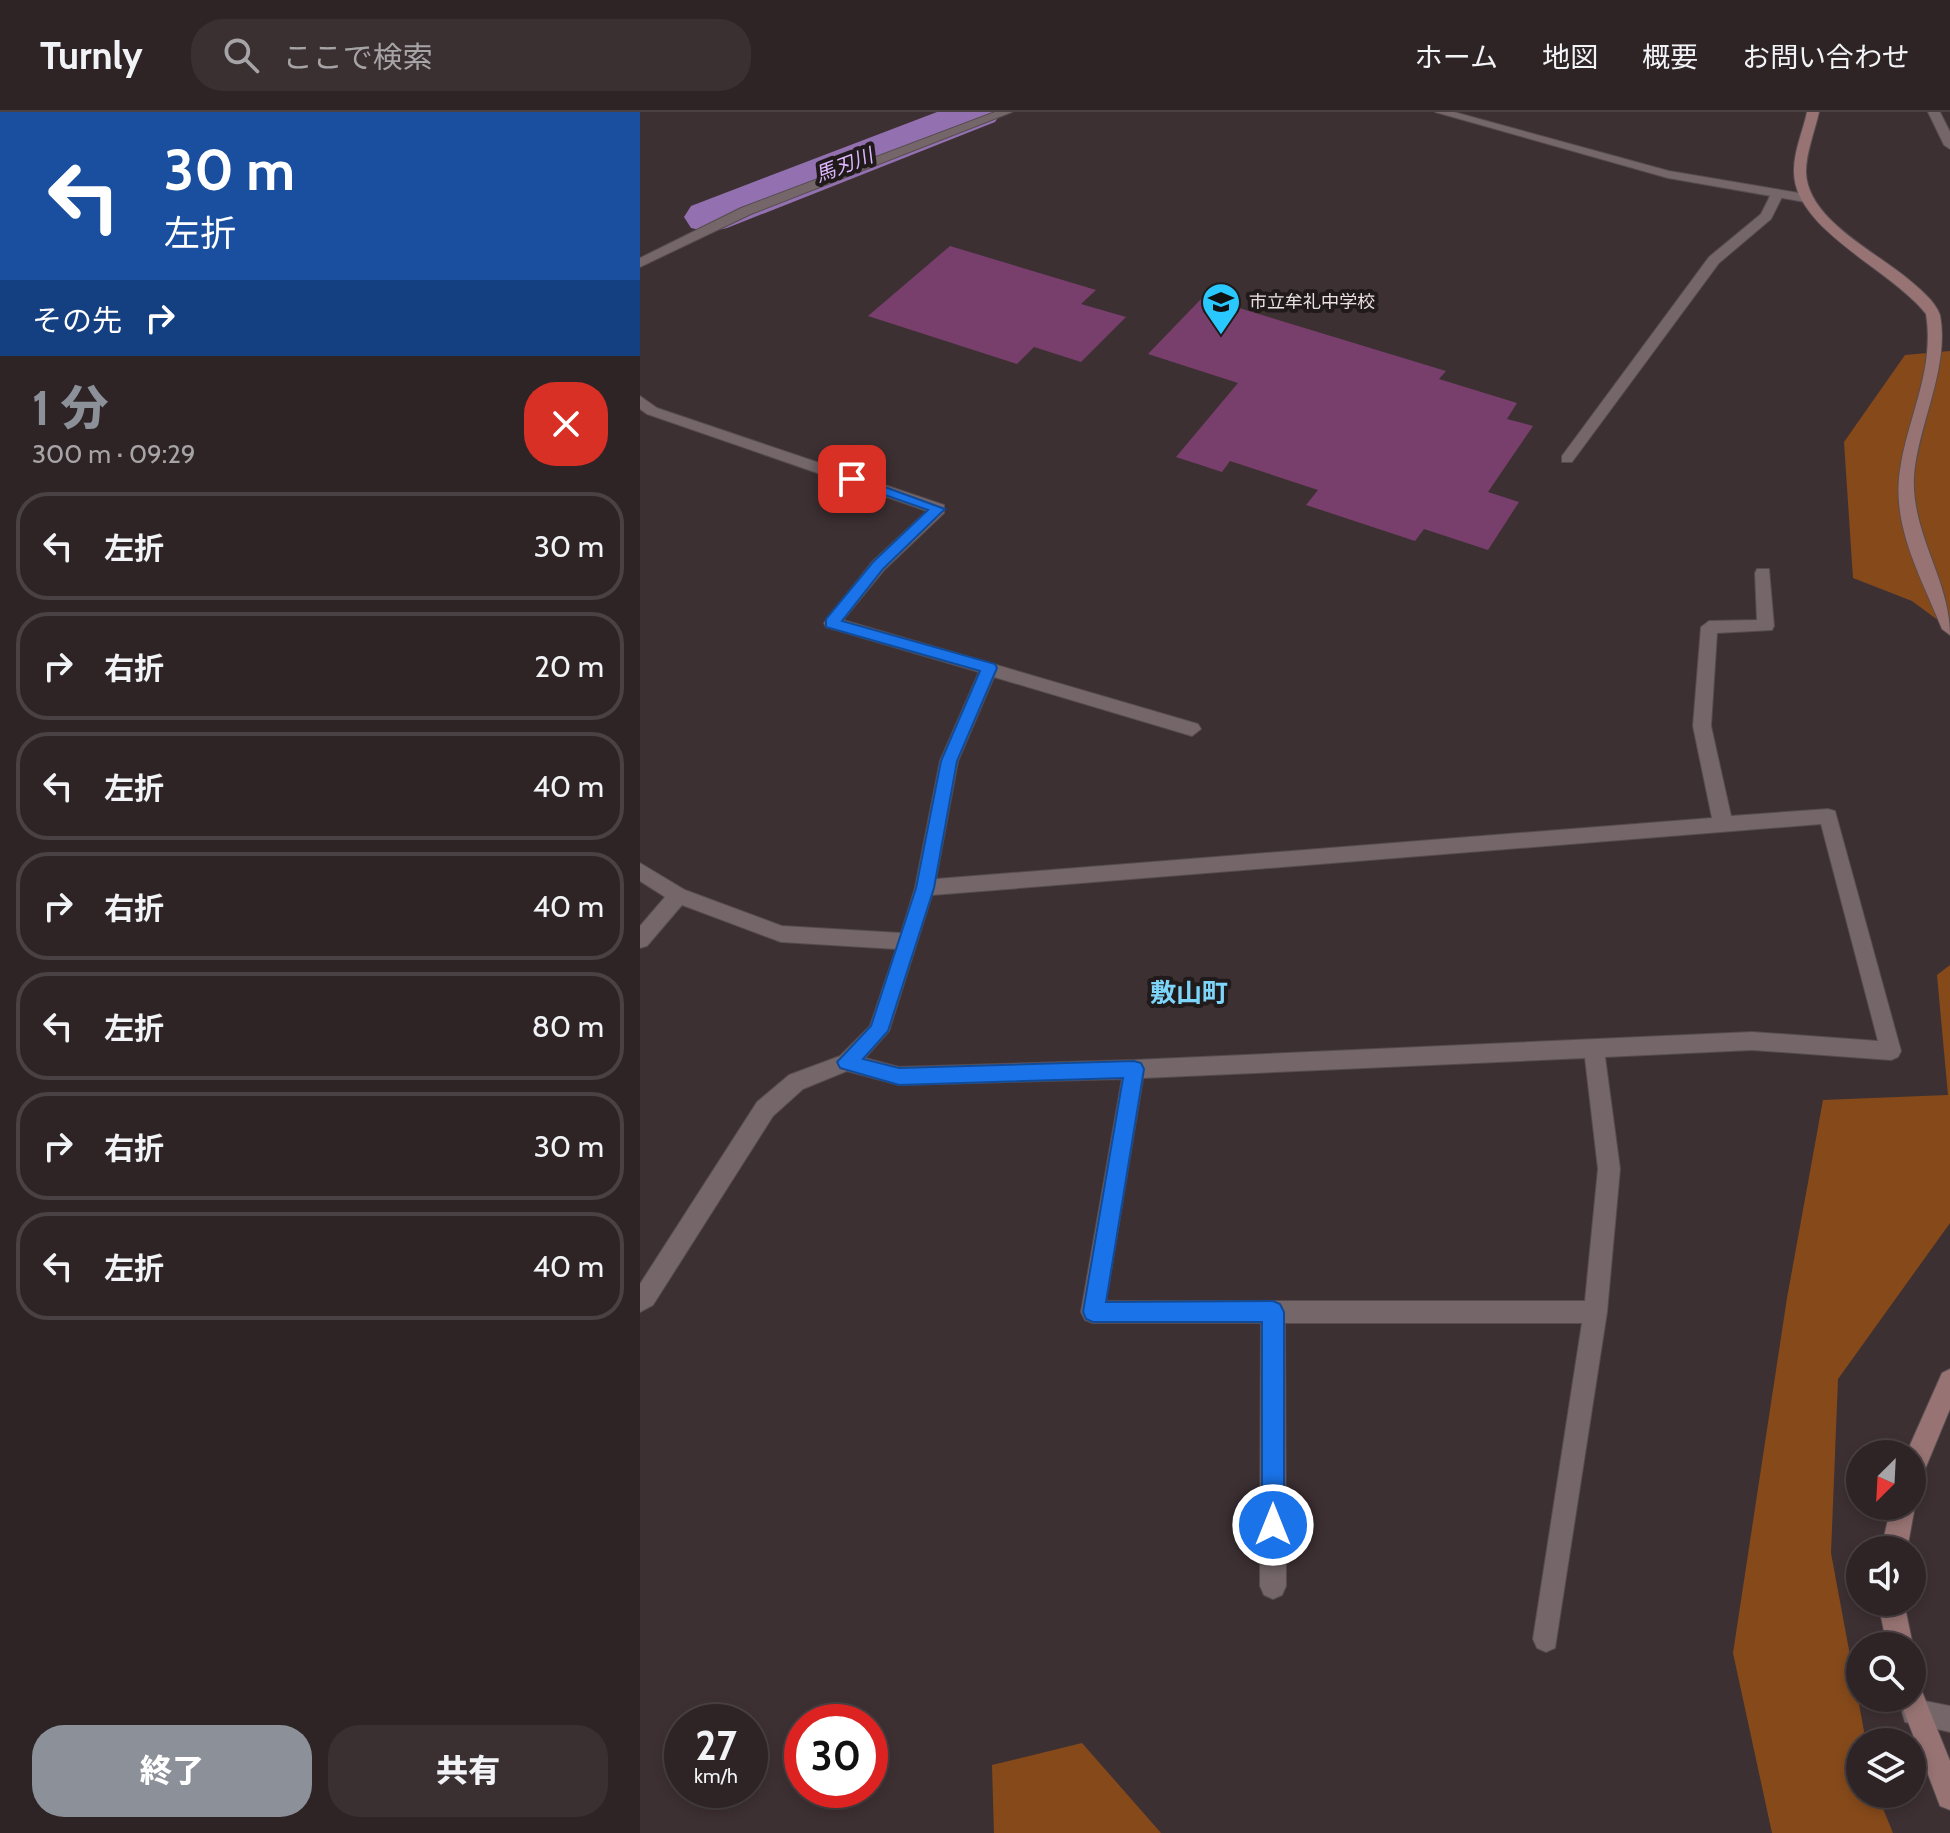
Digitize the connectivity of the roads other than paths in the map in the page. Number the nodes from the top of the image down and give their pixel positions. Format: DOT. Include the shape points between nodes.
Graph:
graph roads {
  1 [pos="1006,112"];
  2 [pos="1441,112"];
  3 [pos="1813,112"];
  4 [pos="1934,112"];
  5 [pos="1950,145"];
  6 [pos="1777,195"];
  7 [pos="1805,198"];
  8 [pos="640,263"];
  9 [pos="640,401"];
  10 [pos="1567,459"];
  11 [pos="1763,573"];
  12 [pos="1950,629"];
  13 [pos="989,668"];
  14 [pos="1192,729"];
  15 [pos="1723,824"];
  16 [pos="640,871"];
  17 [pos="925,888"];
  18 [pos="678,896"];
  19 [pos="640,940"];
  20 [pos="906,941"];
  21 [pos="1594,1048"];
  22 [pos="847,1062"];
  23 [pos="1134,1069"];
  24 [pos="640,1301"];
  25 [pos="1273,1312"];
  26 [pos="1595,1312"];
  27 [pos="1950,1381"];
  28 [pos="1925,1440"];
  29 [pos="1273,1586"];
  30 [pos="1546,1639"];
  31 [pos="1926,1710"];
  32 [pos="1917,1712"];
  33 [pos="1950,1719"];
  34 [pos="1950,1796"];
  1 -- 8 [label="street" via="746,211"];
  2 -- 6 [label="street" via="1670,173"];
  3 -- 7 [label="street" via="1799,174"];
  4 -- 5 [label="street"];
  6 -- 7 [label="street"];
  6 -- 10 [label="street" via="1766,216 1714,260"];
  7 -- 12 [label="street" via="1933,313 1942,366 1912,457 1906,496 1916,540"];
  9 -- 13 [label="street" via="652,411 938,509 878,566 832,623"];
  11 -- 15 [label="street" via="1766,626 1709,627 1702,726"];
  13 -- 14 [label="street"];
  13 -- 17 [label="street" via="949,761"];
  15 -- 17 [label="street"];
  15 -- 21 [label="street" via="1828,816 1891,1051 1752,1041"];
  16 -- 18 [label="street"];
  17 -- 20 [label="street"];
  18 -- 19 [label="street"];
  18 -- 20 [label="street" via="781,934"];
  20 -- 22 [label="street" via="879,1031"];
  21 -- 23 [label="street"];
  21 -- 26 [label="street" via="1609,1169"];
  22 -- 23 [label="street" via="899,1076"];
  22 -- 24 [label="street" via="796,1082 765,1109"];
  23 -- 25 [label="street" via="1093,1312"];
  25 -- 26 [label="street"];
  25 -- 29 [label="street"];
  26 -- 30 [label="street"];
  27 -- 28 [label="street"];
  31 -- 33 [label="street"];
  32 -- 34 [label="street"];
}
